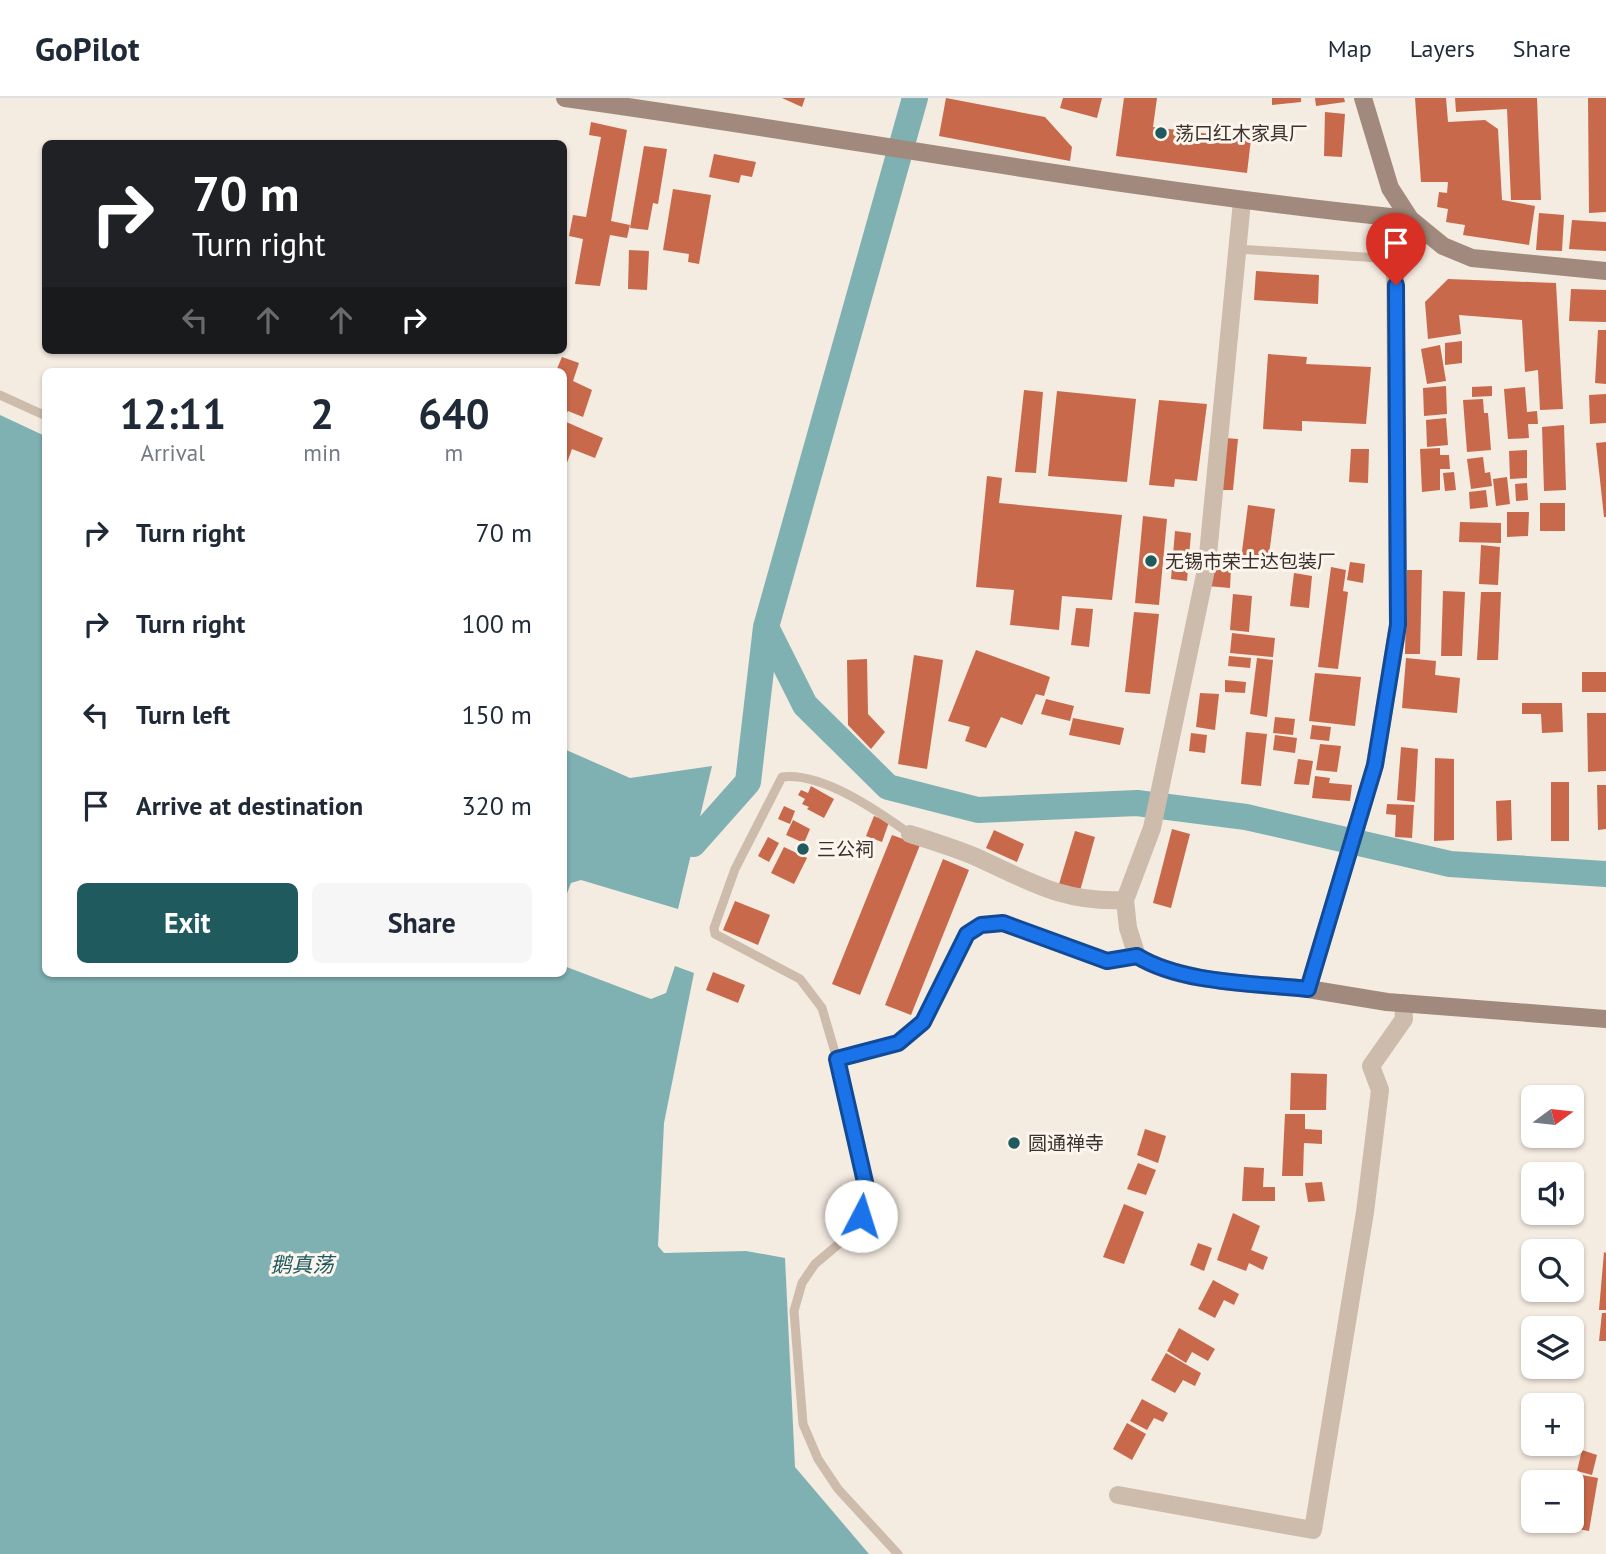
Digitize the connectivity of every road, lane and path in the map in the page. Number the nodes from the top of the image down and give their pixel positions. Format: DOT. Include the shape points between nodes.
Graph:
graph roads {
  1 [pos="565,98"];
  2 [pos="1363,98"];
  3 [pos="640,104"];
  4 [pos="1242,201"];
  5 [pos="1410,219"];
  6 [pos="1237,249"];
  7 [pos="1395,259"];
  8 [pos="1606,271"];
  9 [pos="0,395"];
  10 [pos="42,414"];
  11 [pos="910,834"];
  12 [pos="1125,900"];
  13 [pos="1137,956"];
  14 [pos="1308,989"];
  15 [pos="1403,1003"];
  16 [pos="1606,1019"];
  17 [pos="837,1059"];
  18 [pos="1118,1495"];
  19 [pos="898,1554"];
  1 -- 3 [label="main road"];
  2 -- 5 [label="main road" via="1390,188"];
  3 -- 4 [label="main road"];
  4 -- 5 [label="main road"];
  4 -- 6 [label="street"];
  5 -- 7 [label="street"];
  5 -- 8 [label="main road" via="1443,246 1472,258"];
  6 -- 7 [label="lane"];
  6 -- 12 [label="street" via="1207,565 1166,772 1152,828"];
  7 -- 14 [label="street" via="1398,625 1375,765"];
  9 -- 10 [label="lane"];
  11 -- 12 [label="street" via="974,856 1036,886 1089,901"];
  11 -- 17 [label="lane" via="870,806 798,775 782,778 735,869 714,928 715,934 800,979 822,1008"];
  12 -- 13 [label="street"];
  13 -- 14 [label="street" via="1156,968 1180,974"];
  13 -- 17 [label="lane" via="1107,961 1003,923 981,925 967,934 923,1022 898,1043"];
  14 -- 15 [label="main road"];
  15 -- 16 [label="main road"];
  15 -- 18 [label="street" via="1404,1020 1371,1066 1380,1090 1314,1530"];
  17 -- 19 [label="lane" via="864,1194 861,1216 847,1237 815,1264 802,1283 794,1311 803,1424 838,1489"];
}
